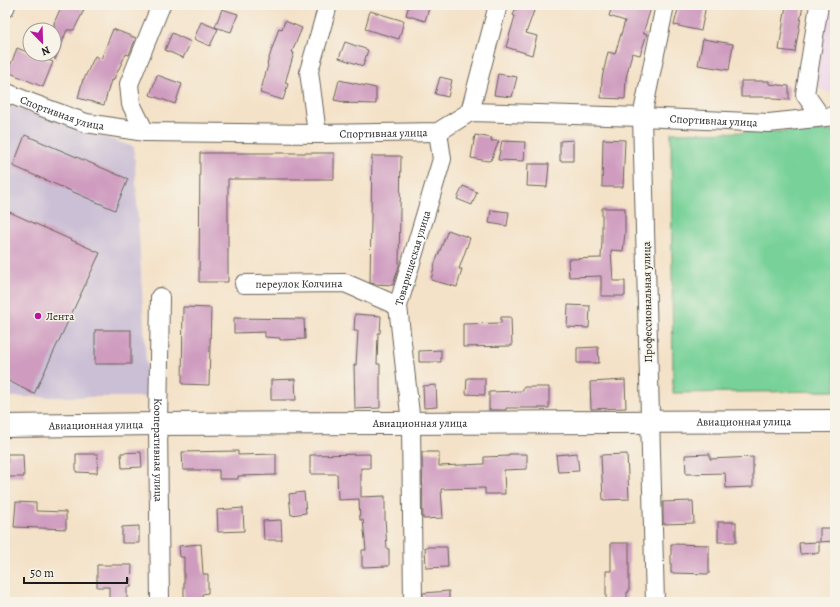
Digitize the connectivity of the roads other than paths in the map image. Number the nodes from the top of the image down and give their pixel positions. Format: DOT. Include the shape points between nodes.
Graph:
graph roads {
  1 [pos="161,5"];
  2 [pos="328,5"];
  3 [pos="498,5"];
  4 [pos="665,5"];
  5 [pos="819,5"];
  6 [pos="5,92"];
  7 [pos="470,112"];
  8 [pos="642,116"];
  9 [pos="828,116"];
  10 [pos="146,132"];
  11 [pos="438,132"];
  12 [pos="317,134"];
  13 [pos="244,284"];
  14 [pos="160,297"];
  15 [pos="398,306"];
  16 [pos="835,421"];
  17 [pos="650,422"];
  18 [pos="411,423"];
  19 [pos="158,424"];
  20 [pos="5,426"];
  21 [pos="160,602"];
  22 [pos="413,602"];
  23 [pos="655,602"];
  1 -- 10 [label="street" via="129,84 131,104"];
  2 -- 12 [label="street" via="309,71"];
  3 -- 7 [label="street"];
  4 -- 8 [label="street, Профессиональная улица"];
  5 -- 9 [label="street" via="805,94"];
  6 -- 10 [label="street, Спортивная улица" via="86,123"];
  7 -- 8 [label="street, Спортивная улица"];
  7 -- 11 [label="street, Спортивная улица"];
  8 -- 9 [label="street, Спортивная улица" via="769,124"];
  8 -- 17 [label="street, Профессиональная улица"];
  10 -- 12 [label="street, Спортивная улица"];
  11 -- 12 [label="street, Спортивная улица"];
  11 -- 15 [label="street, Товарищеская улица" via="442,159"];
  13 -- 15 [label="street, переулок Колчина" via="345,283"];
  14 -- 19 [label="street, Кооперативная улица"];
  15 -- 18 [label="street, Товарищеская улица"];
  16 -- 17 [label="main road, Авиационная улица"];
  17 -- 18 [label="main road, Авиационная улица"];
  17 -- 23 [label="street, Профессиональная улица"];
  18 -- 19 [label="main road, Авиационная улица"];
  18 -- 22 [label="street, Товарищеская улица"];
  19 -- 20 [label="main road, Авиационная улица"];
  19 -- 21 [label="street, Кооперативная улица"];
}
